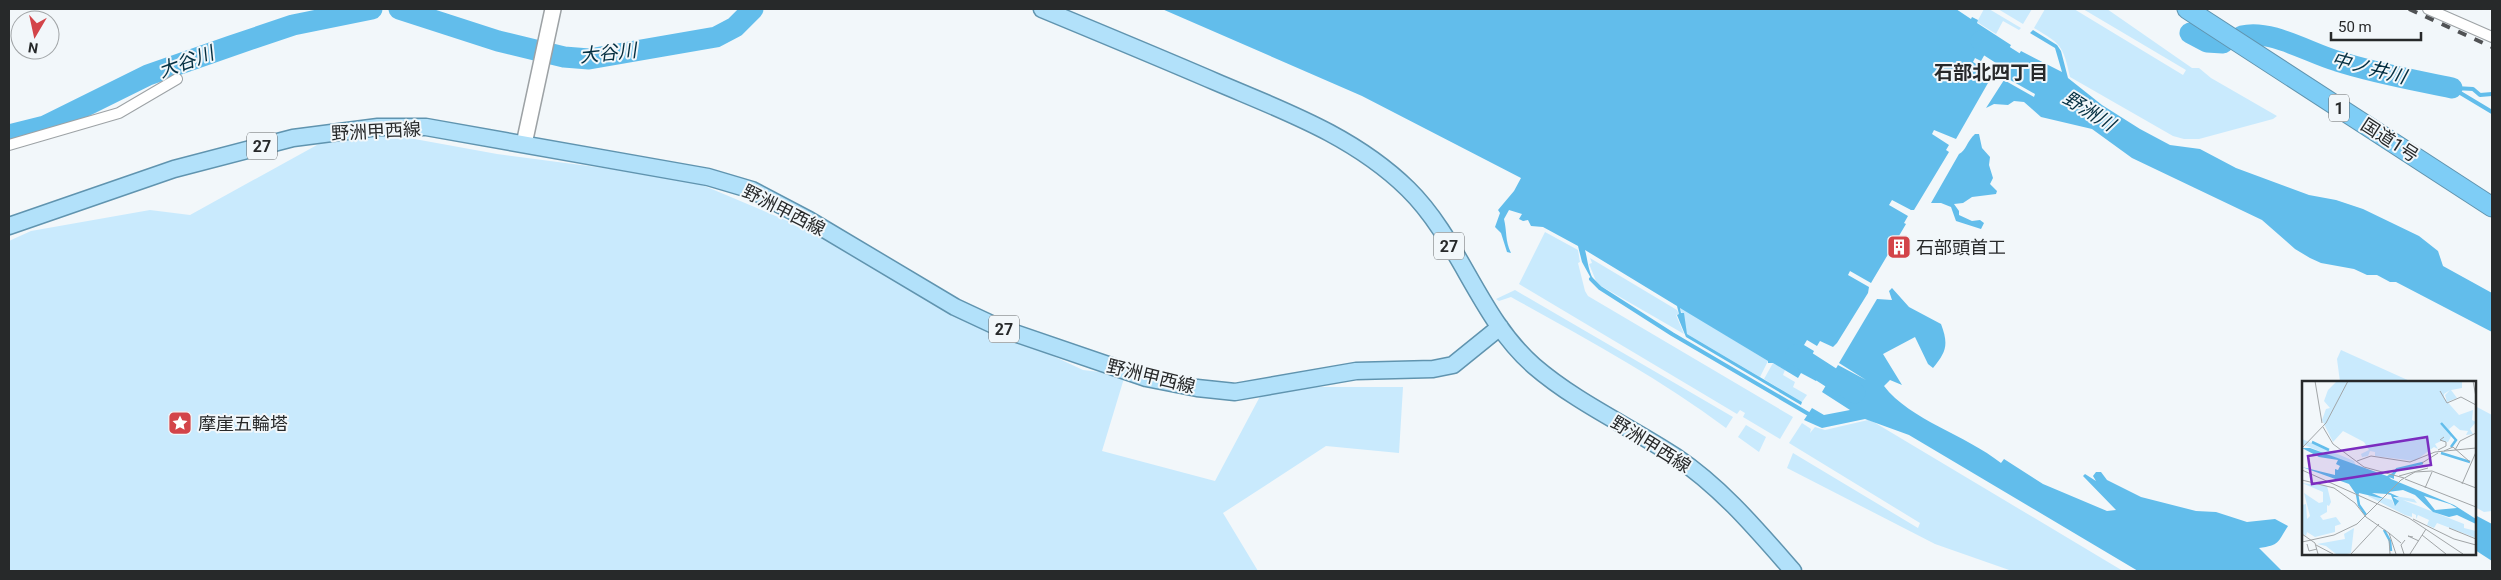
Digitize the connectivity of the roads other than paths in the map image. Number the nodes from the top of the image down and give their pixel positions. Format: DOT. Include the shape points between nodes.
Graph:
graph roads {
  1 [pos="554,9"];
  2 [pos="1042,9"];
  3 [pos="2186,9"];
  4 [pos="2428,9"];
  5 [pos="2492,37"];
  6 [pos="177,79"];
  7 [pos="524,144"];
  8 [pos="9,145"];
  9 [pos="2492,207"];
  10 [pos="9,226"];
  11 [pos="1500,327"];
  12 [pos="1793,571"];
  1 -- 7 [label="street"];
  2 -- 11 [label="main road, 野洲甲西線 / 27" via="1301,117 1345,140 1410,191 1439,229"];
  3 -- 9 [label="highway, 国道1号 / 1"];
  4 -- 5 [label="street"];
  6 -- 8 [label="street" via="119,113"];
  7 -- 10 [label="main road, 野洲甲西線 / 27" via="426,127 378,127 293,138 174,169"];
  7 -- 11 [label="main road, 野洲甲西線 / 27" via="708,177 752,190 955,307 1000,328 1146,378 1197,388 1235,392 1356,371 1433,369 1453,365"];
  11 -- 12 [label="main road, 野洲甲西線 / 27" via="1533,364 1581,401 1676,457 1711,483"];
}
